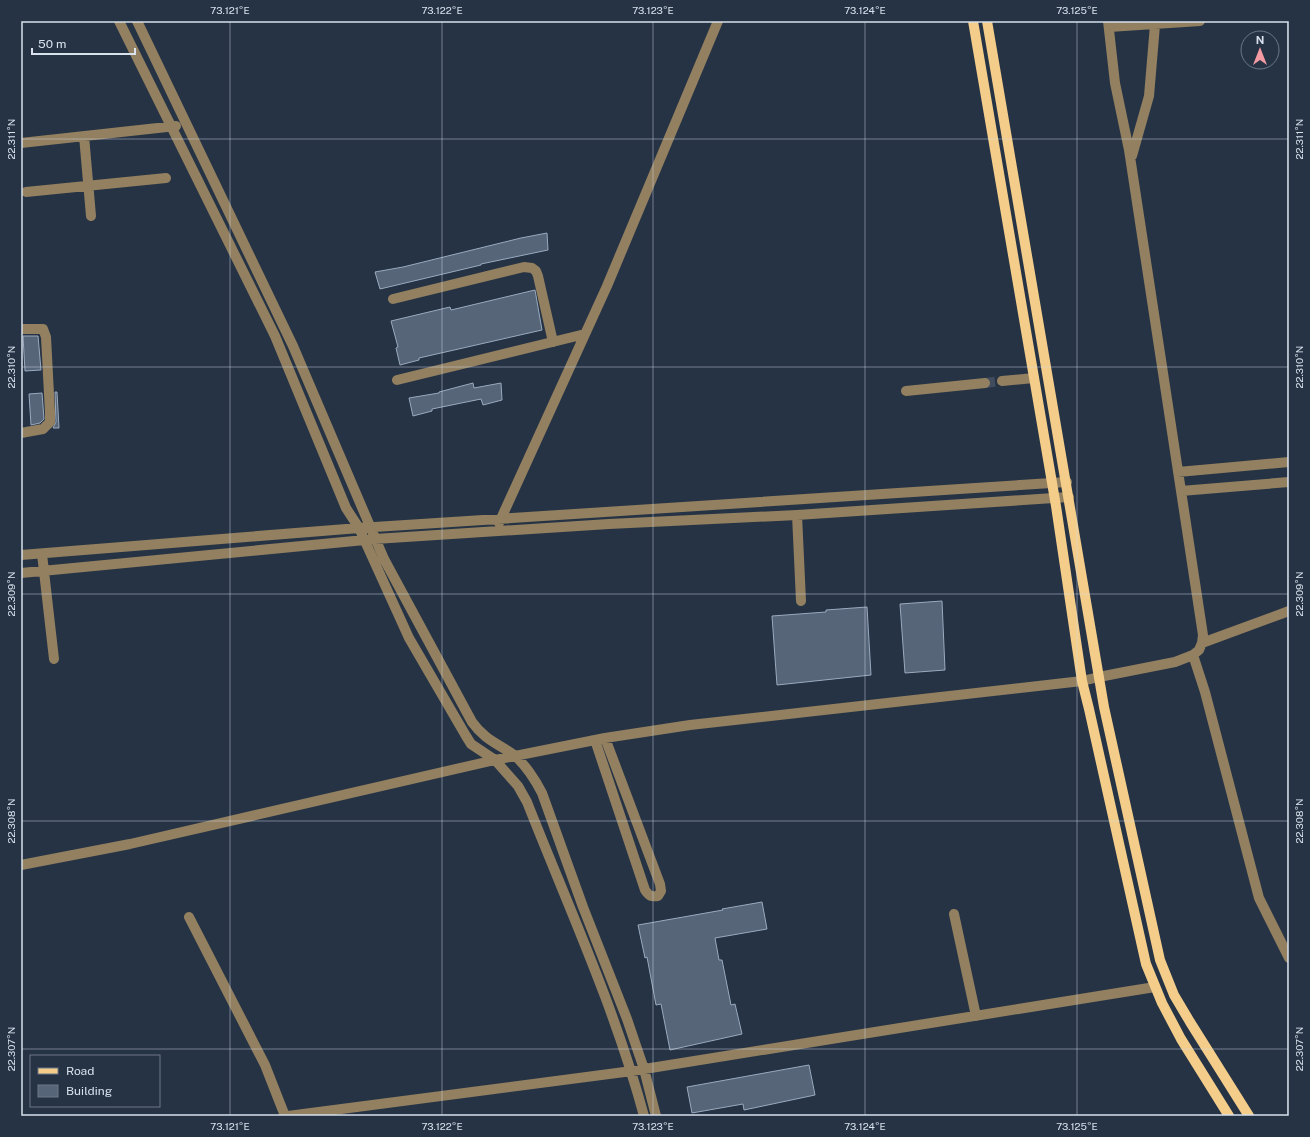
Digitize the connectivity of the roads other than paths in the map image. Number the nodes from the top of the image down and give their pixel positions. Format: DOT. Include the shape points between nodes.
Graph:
graph roads {
  1 [pos="119,21"];
  2 [pos="138,21"];
  3 [pos="718,21"];
  4 [pos="973,21"];
  5 [pos="987,21"];
  6 [pos="1194,21"];
  7 [pos="1108,24"];
  8 [pos="1155,25"];
  9 [pos="187,125"];
  10 [pos="171,126"];
  11 [pos="84,136"];
  12 [pos="21,143"];
  13 [pos="1130,162"];
  14 [pos="166,178"];
  15 [pos="88,186"];
  16 [pos="26,192"];
  17 [pos="91,216"];
  18 [pos="393,299"];
  19 [pos="21,329"];
  20 [pos="585,334"];
  21 [pos="553,342"];
  22 [pos="1034,378"];
  23 [pos="398,380"];
  24 [pos="1002,381"];
  25 [pos="985,383"];
  26 [pos="906,391"];
  27 [pos="21,433"];
  28 [pos="1289,462"];
  29 [pos="1178,472"];
  30 [pos="1067,482"];
  31 [pos="1289,482"];
  32 [pos="1052,484"];
  33 [pos="1181,491"];
  34 [pos="1069,497"];
  35 [pos="1054,498"];
  36 [pos="797,515"];
  37 [pos="500,519"];
  38 [pos="358,528"];
  39 [pos="371,528"];
  40 [pos="495,532"];
  41 [pos="375,539"];
  42 [pos="364,540"];
  43 [pos="42,554"];
  44 [pos="21,555"];
  45 [pos="44,571"];
  46 [pos="21,573"];
  47 [pos="801,601"];
  48 [pos="1289,611"];
  49 [pos="1202,643"];
  50 [pos="1193,655"];
  51 [pos="54,660"];
  52 [pos="1099,678"];
  53 [pos="1082,681"];
  54 [pos="600,739"];
  55 [pos="515,756"];
  56 [pos="495,760"];
  57 [pos="21,865"];
  58 [pos="954,914"];
  59 [pos="189,917"];
  60 [pos="1289,958"];
  61 [pos="1155,987"];
  62 [pos="976,1016"];
  63 [pos="644,1069"];
  64 [pos="632,1071"];
  65 [pos="286,1116"];
  66 [pos="644,1116"];
  67 [pos="656,1116"];
  68 [pos="1230,1116"];
  69 [pos="1250,1116"];
  1 -- 10 [label="street"];
  2 -- 9 [label="street"];
  3 -- 20 [label="street"];
  4 -- 22 [label="main road"];
  5 -- 30 [label="main road"];
  6 -- 8 [label="street"];
  7 -- 8 [label="street"];
  7 -- 13 [label="street" via="1115,82"];
  8 -- 13 [label="street" via="1149,96"];
  9 -- 10 [label="street"];
  9 -- 39 [label="street" via="293,346"];
  10 -- 11 [label="street"];
  10 -- 38 [label="street" via="275,336 346,508"];
  11 -- 12 [label="street"];
  11 -- 15 [label="street"];
  13 -- 29 [label="street"];
  14 -- 15 [label="street"];
  15 -- 16 [label="street"];
  15 -- 17 [label="street"];
  18 -- 21 [label="street" via="524,267 532,268 538,276"];
  19 -- 27 [label="street" via="43,329 46,337 50,413 50,422 43,429"];
  20 -- 21 [label="street"];
  20 -- 37 [label="street"];
  21 -- 23 [label="street"];
  22 -- 24 [label="street"];
  22 -- 32 [label="main road"];
  25 -- 26 [label="street"];
  28 -- 29 [label="street"];
  29 -- 33 [label="street"];
  30 -- 32 [label="street"];
  30 -- 34 [label="main road"];
  31 -- 33 [label="street"];
  32 -- 35 [label="main road"];
  32 -- 37 [label="street"];
  33 -- 49 [label="street" via="1203,635"];
  34 -- 35 [label="street"];
  34 -- 52 [label="main road"];
  35 -- 36 [label="street"];
  35 -- 53 [label="main road"];
  36 -- 40 [label="street"];
  36 -- 47 [label="street"];
  37 -- 39 [label="street"];
  37 -- 40 [label="street"];
  38 -- 39 [label="street"];
  38 -- 42 [label="street"];
  38 -- 43 [label="street"];
  39 -- 41 [label="street"];
  40 -- 41 [label="street"];
  41 -- 42 [label="street"];
  41 -- 55 [label="street" via="472,722 489,740"];
  42 -- 45 [label="street"];
  42 -- 56 [label="street" via="409,638 466,736 471,744"];
  43 -- 44 [label="street"];
  43 -- 45 [label="street"];
  45 -- 46 [label="street"];
  45 -- 51 [label="street"];
  48 -- 49 [label="street"];
  49 -- 50 [label="street"];
  50 -- 52 [label="street" via="1175,662"];
  50 -- 60 [label="street" via="1259,898"];
  52 -- 53 [label="street"];
  52 -- 69 [label="main road" via="1160,960 1178,1002"];
  53 -- 54 [label="street" via="690,725"];
  53 -- 61 [label="main road" via="1146,964"];
  54 -- 54 [label="street" via="660,884 658,896 652,897 645,890"];
  54 -- 55 [label="street"];
  55 -- 56 [label="street"];
  55 -- 63 [label="street" via="542,793"];
  56 -- 57 [label="street" via="130,844"];
  56 -- 64 [label="street" via="518,786 526,802 610,1009"];
  58 -- 62 [label="street"];
  59 -- 65 [label="street" via="265,1064"];
  61 -- 62 [label="street"];
  61 -- 68 [label="main road" via="1182,1039"];
  62 -- 63 [label="street"];
  63 -- 64 [label="street"];
  63 -- 67 [label="street"];
  64 -- 65 [label="street"];
  64 -- 66 [label="street"];
}
